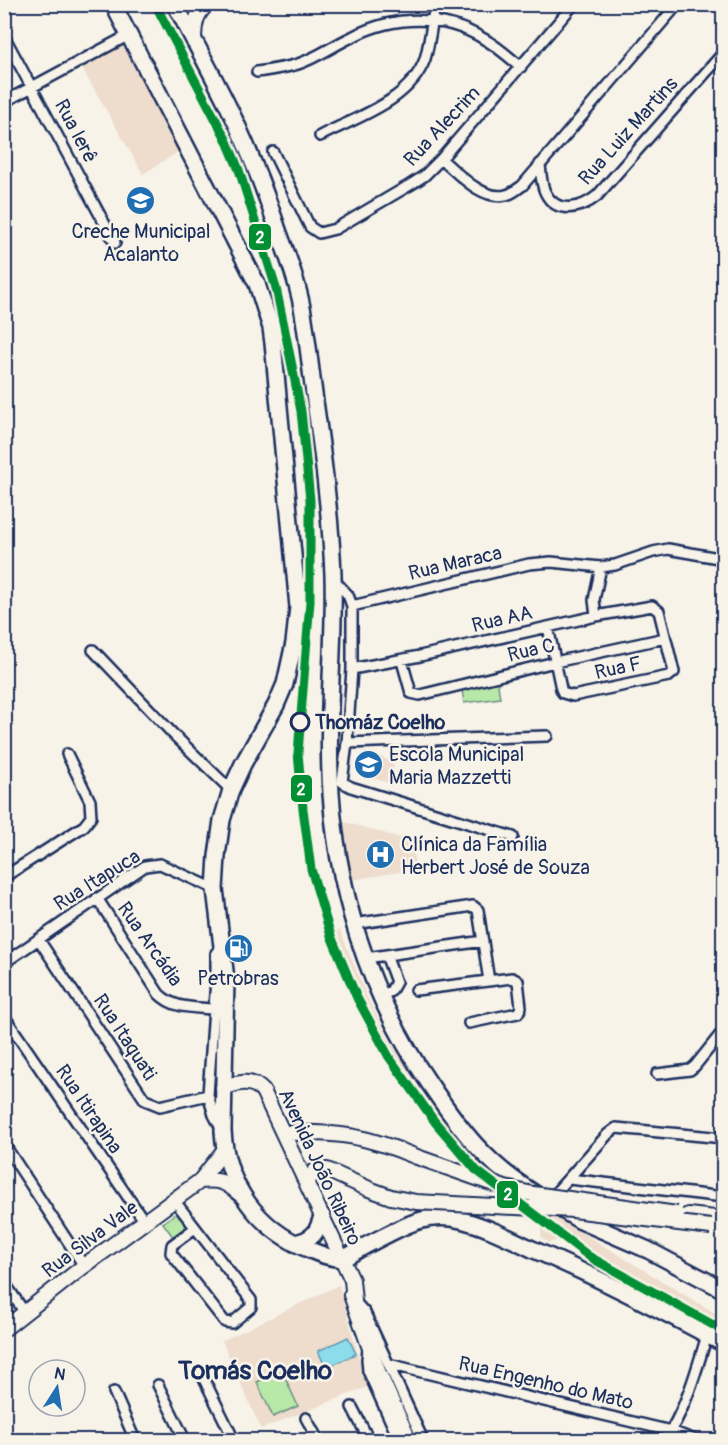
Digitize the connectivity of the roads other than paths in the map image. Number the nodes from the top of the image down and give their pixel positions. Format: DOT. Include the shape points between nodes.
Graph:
graph roads {
  1 [pos="113,4"];
  2 [pos="176,4"];
  3 [pos="435,4"];
  4 [pos="574,4"];
  5 [pos="678,4"];
  6 [pos="200,6"];
  7 [pos="432,20"];
  8 [pos="129,35"];
  9 [pos="4,36"];
  10 [pos="194,42"];
  11 [pos="723,52"];
  12 [pos="521,67"];
  13 [pos="257,72"];
  14 [pos="32,87"];
  15 [pos="4,102"];
  16 [pos="320,136"];
  17 [pos="273,152"];
  18 [pos="441,159"];
  19 [pos="540,164"];
  20 [pos="116,243"];
  21 [pos="723,559"];
  22 [pos="601,567"];
  23 [pos="333,579"];
  24 [pos="352,606"];
  25 [pos="596,616"];
  26 [pos="548,627"];
  27 [pos="665,638"];
  28 [pos="93,650"];
  29 [pos="402,661"];
  30 [pos="555,662"];
  31 [pos="352,669"];
  32 [pos="547,736"];
  33 [pos="347,743"];
  34 [pos="68,754"];
  35 [pos="231,790"];
  36 [pos="513,837"];
  37 [pos="4,877"];
  38 [pos="215,889"];
  39 [pos="97,898"];
  40 [pos="217,911"];
  41 [pos="354,924"];
  42 [pos="39,940"];
  43 [pos="483,941"];
  44 [pos="387,955"];
  45 [pos="366,958"];
  46 [pos="4,963"];
  47 [pos="489,981"];
  48 [pos="416,990"];
  49 [pos="381,996"];
  50 [pos="213,1009"];
  51 [pos="4,1016"];
  52 [pos="468,1023"];
  53 [pos="723,1034"];
  54 [pos="657,1074"];
  55 [pos="223,1088"];
  56 [pos="208,1095"];
  57 [pos="223,1131"];
  58 [pos="284,1133"];
  59 [pos="723,1138"];
  60 [pos="4,1144"];
  61 [pos="225,1149"];
  62 [pos="568,1179"];
  63 [pos="200,1181"];
  64 [pos="307,1182"];
  65 [pos="241,1195"];
  66 [pos="723,1197"];
  67 [pos="174,1200"];
  68 [pos="548,1202"];
  69 [pos="322,1216"];
  70 [pos="723,1219"];
  71 [pos="145,1222"];
  72 [pos="195,1228"];
  73 [pos="717,1228"];
  74 [pos="294,1242"];
  75 [pos="320,1254"];
  76 [pos="342,1258"];
  77 [pos="84,1266"];
  78 [pos="4,1282"];
  79 [pos="723,1290"];
  80 [pos="354,1301"];
  81 [pos="26,1313"];
  82 [pos="4,1329"];
  83 [pos="707,1335"];
  84 [pos="723,1344"];
  85 [pos="369,1346"];
  86 [pos="383,1367"];
  87 [pos="200,1371"];
  88 [pos="158,1385"];
  89 [pos="114,1392"];
  90 [pos="352,1407"];
  91 [pos="306,1418"];
  92 [pos="671,1431"];
  93 [pos="135,1440"];
  94 [pos="185,1440"];
  95 [pos="234,1440"];
  96 [pos="318,1440"];
  97 [pos="369,1440"];
  98 [pos="399,1440"];
  99 [pos="409,1440"];
  100 [pos="423,1440"];
  101 [pos="664,1440"];
  102 [pos="694,1440"];
  1 -- 8 [label="main road"];
  2 -- 10 [label="main road"];
  3 -- 7 [label="street"];
  4 -- 12 [label="street, Rua Alecrim"];
  5 -- 19 [label="street"];
  6 -- 10 [label="main road"];
  7 -- 12 [label="street" via="469,30"];
  7 -- 13 [label="street" via="372,28 299,64"];
  7 -- 16 [label="street" via="424,59 409,86"];
  8 -- 14 [label="street"];
  8 -- 35 [label="main road" via="257,284 271,328 298,607 285,684"];
  9 -- 14 [label="street, Rua Ierê"];
  10 -- 23 [label="main road" via="236,123 269,202 301,303 328,490"];
  11 -- 19 [label="street, Rua Luiz Martins" via="586,204 576,208 553,202 542,182"];
  12 -- 18 [label="street, Rua Alecrim"];
  14 -- 15 [label="street"];
  14 -- 20 [label="street, Rua Ierê"];
  17 -- 18 [label="street, Rua Alecrim" via="310,227 319,232 335,230 424,176"];
  18 -- 19 [label="street" via="470,184 499,196 509,195 522,186"];
  21 -- 22 [label="street, Rua Maraca" via="668,549"];
  22 -- 24 [label="street, Rua Maraca" via="569,562 529,564"];
  22 -- 25 [label="street" via="594,600"];
  23 -- 24 [label="street" via="348,595"];
  23 -- 41 [label="main road" via="330,775 338,866"];
  24 -- 31 [label="street"];
  25 -- 26 [label="street, Rua AA"];
  25 -- 27 [label="street, Rua AA" via="645,606 656,608"];
  26 -- 29 [label="street, Rua AA"];
  26 -- 30 [label="street"];
  27 -- 30 [label="street, Rua C"];
  27 -- 30 [label="street, Rua F" via="674,672 669,676 573,696 563,693"];
  28 -- 35 [label="street"];
  29 -- 30 [label="street, Rua C" via="411,693 420,694"];
  29 -- 31 [label="street, Rua AA"];
  31 -- 33 [label="street"];
  32 -- 33 [label="street"];
  33 -- 36 [label="street" via="342,777 345,785"];
  34 -- 37 [label="street" via="90,801 91,817 84,826"];
  35 -- 38 [label="main road" via="222,820"];
  38 -- 39 [label="street, Rua Itapuca" via="166,866 153,864"];
  38 -- 40 [label="main road"];
  39 -- 42 [label="street, Rua Itapuca"];
  39 -- 50 [label="street, Rua Arcádia" via="166,1001"];
  40 -- 50 [label="street"];
  40 -- 55 [label="main road" via="226,978"];
  41 -- 43 [label="street" via="473,906 478,910"];
  41 -- 45 [label="main road"];
  42 -- 46 [label="street, Rua Itapuca"];
  42 -- 56 [label="street, Rua Itaquati" via="146,1100 160,1106"];
  43 -- 44 [label="street"];
  43 -- 47 [label="street"];
  44 -- 45 [label="street"];
  44 -- 49 [label="street" via="396,982 391,991"];
  45 -- 49 [label="main road"];
  47 -- 48 [label="street"];
  47 -- 52 [label="street" via="518,981 521,1010 515,1015"];
  49 -- 68 [label="main road" via="411,1055 462,1131 508,1176"];
  50 -- 56 [label="street"];
  51 -- 71 [label="street, Rua Itirapina"];
  53 -- 54 [label="street" via="690,1070"];
  55 -- 57 [label="main road"];
  55 -- 58 [label="main road, Avenida João Ribeiro" via="245,1082 258,1086"];
  56 -- 57 [label="street"];
  57 -- 61 [label="main road"];
  58 -- 64 [label="main road, Avenida João Ribeiro"];
  58 -- 70 [label="main road, bridge" via="361,1137 505,1188 533,1194"];
  59 -- 62 [label="street" via="616,1128"];
  60 -- 77 [label="street"];
  61 -- 63 [label="main road, Rua Silva Vale"];
  61 -- 65 [label="main road"];
  62 -- 66 [label="street"];
  62 -- 68 [label="street"];
  63 -- 65 [label="main road" via="225,1182"];
  63 -- 67 [label="main road, Rua Silva Vale"];
  64 -- 69 [label="main road, Avenida João Ribeiro"];
  64 -- 73 [label="main road, bridge" via="315,1171 327,1170 391,1197 416,1202 573,1210"];
  65 -- 74 [label="main road" via="268,1226"];
  67 -- 71 [label="main road, Rua Silva Vale"];
  67 -- 72 [label="street"];
  68 -- 79 [label="main road"];
  69 -- 74 [label="main road" via="313,1237"];
  69 -- 76 [label="main road, Avenida João Ribeiro"];
  71 -- 77 [label="main road, Rua Silva Vale"];
  72 -- 72 [label="street" via="252,1303 232,1323 225,1322 171,1253 172,1245"];
  74 -- 75 [label="main road"];
  75 -- 76 [label="main road"];
  75 -- 80 [label="main road, Avenida João Ribeiro" via="339,1269"];
  76 -- 80 [label="main road, Avenida João Ribeiro" via="352,1280"];
  76 -- 83 [label="main road" via="417,1220 454,1218 552,1257"];
  77 -- 81 [label="main road, Rua Silva Vale"];
  78 -- 81 [label="street"];
  80 -- 85 [label="main road, Avenida João Ribeiro"];
  80 -- 86 [label="street, Avenida João Ribeiro" via="365,1313"];
  81 -- 82 [label="main road, Rua Silva Vale"];
  83 -- 84 [label="main road"];
  83 -- 92 [label="street"];
  85 -- 86 [label="main road, Avenida João Ribeiro"];
  85 -- 98 [label="street" via="368,1371"];
  86 -- 92 [label="street, Rua Engenho do Mato"];
  86 -- 99 [label="main road, Avenida João Ribeiro"];
  86 -- 100 [label="street, Avenida João Ribeiro"];
  87 -- 95 [label="street"];
  88 -- 94 [label="street"];
  89 -- 93 [label="street"];
  90 -- 97 [label="street"];
  91 -- 96 [label="street"];
  92 -- 101 [label="street"];
  92 -- 102 [label="street, Rua Engenho do Mato"];
}
